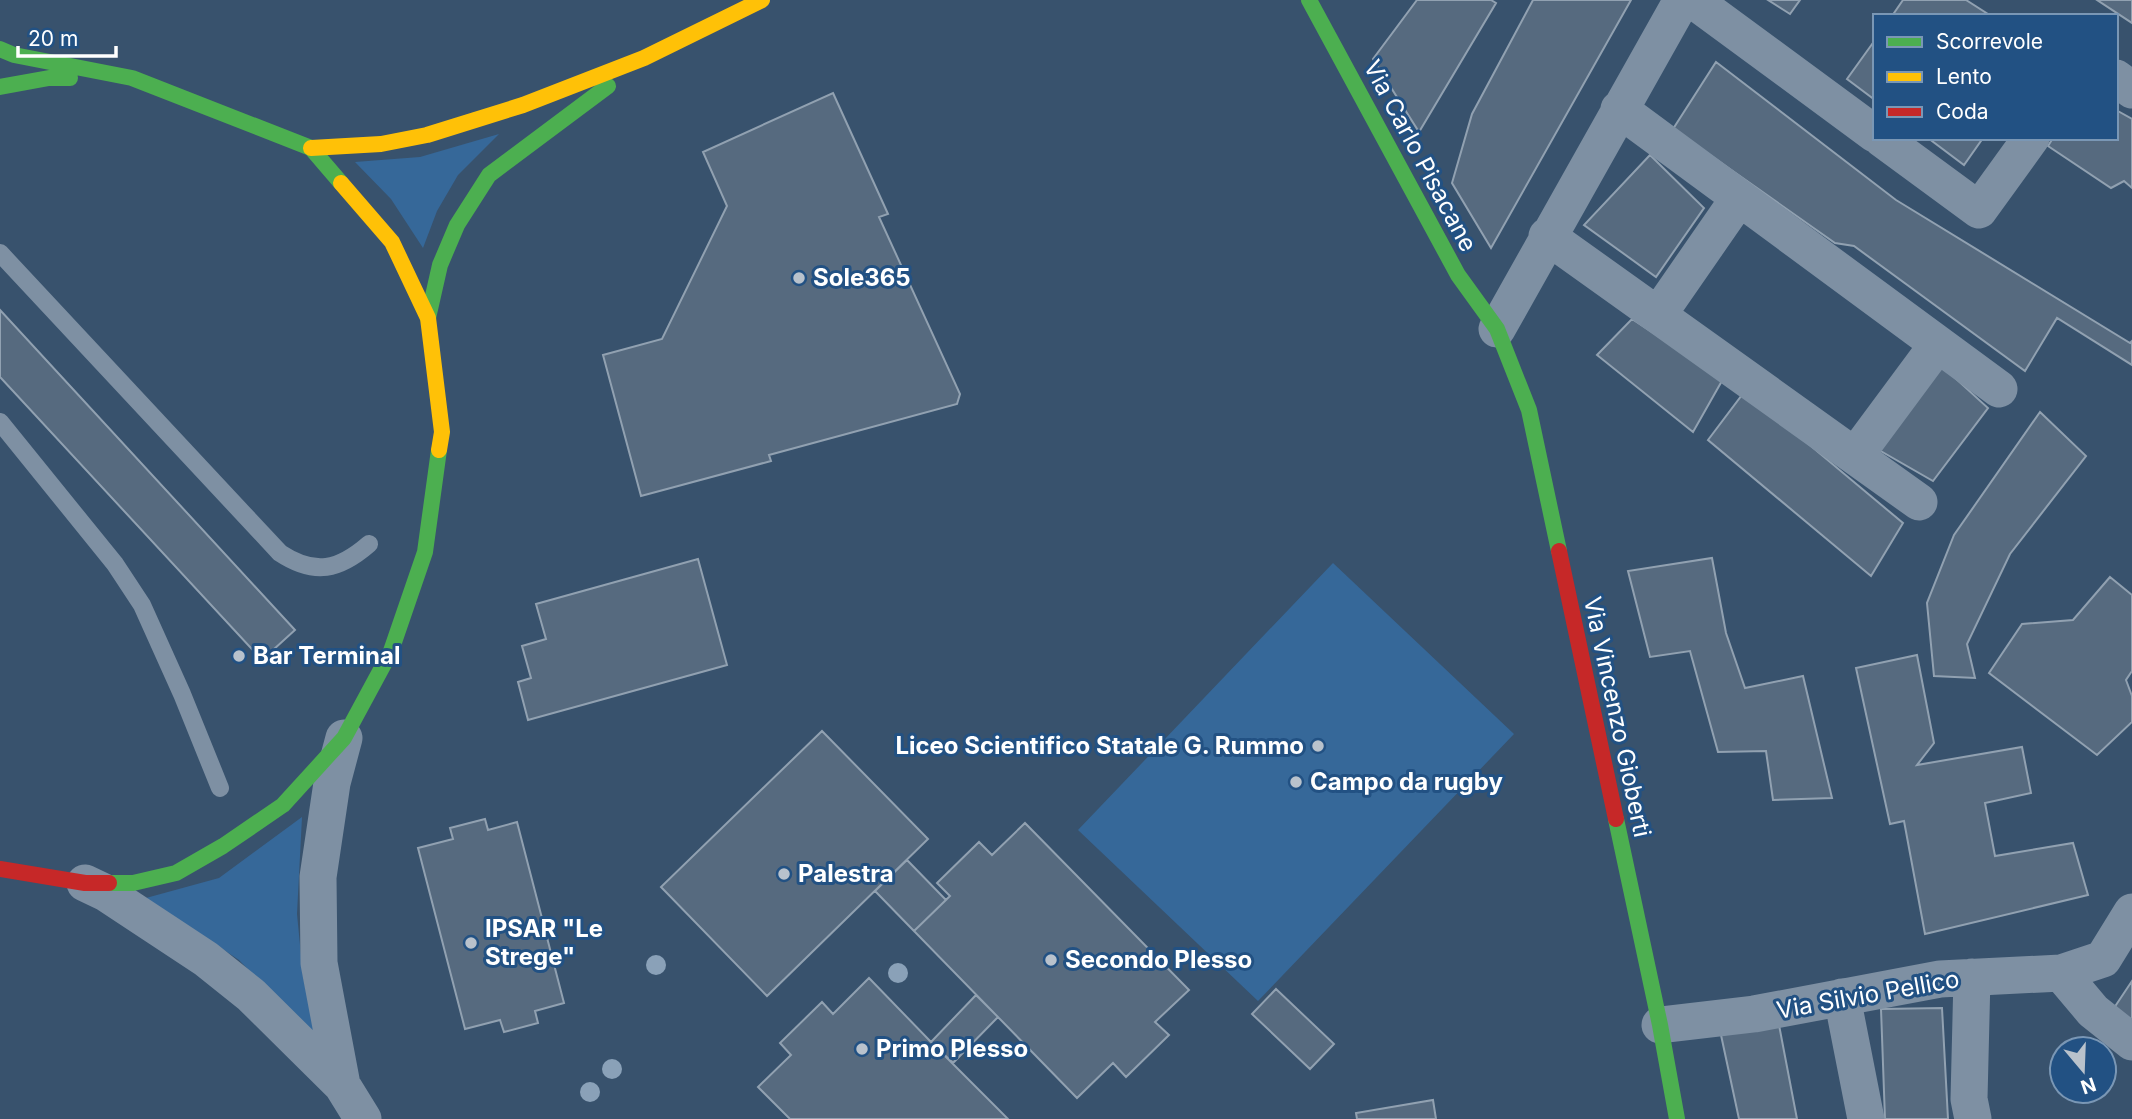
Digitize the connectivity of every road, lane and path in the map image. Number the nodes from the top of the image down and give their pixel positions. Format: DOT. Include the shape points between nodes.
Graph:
graph roads {
  1 [pos="762,0"];
  2 [pos="1309,0"];
  3 [pos="1682,0"];
  4 [pos="1693,0"];
  5 [pos="0,49"];
  6 [pos="644,58"];
  7 [pos="132,78"];
  8 [pos="0,87"];
  9 [pos="1619,109"];
  10 [pos="1873,133"];
  11 [pos="1884,140"];
  12 [pos="2030,140"];
  13 [pos="312,148"];
  14 [pos="1739,198"];
  15 [pos="1547,236"];
  16 [pos="0,253"];
  17 [pos="1658,315"];
  18 [pos="428,318"];
  19 [pos="1497,329"];
  20 [pos="1938,345"];
  21 [pos="1999,389"];
  22 [pos="0,422"];
  23 [pos="1855,456"];
  24 [pos="1919,502"];
  25 [pos="369,544"];
  26 [pos="344,737"];
  27 [pos="220,788"];
  28 [pos="5,863"];
  29 [pos="85,883"];
  30 [pos="2132,912"];
  31 [pos="2061,973"];
  32 [pos="1972,977"];
  33 [pos="1842,998"];
  34 [pos="1660,1025"];
  35 [pos="2132,1042"];
  36 [pos="342,1085"];
  37 [pos="363,1119"];
  38 [pos="1677,1119"];
  39 [pos="1866,1119"];
  40 [pos="1973,1119"];
  1 -- 6 [label="main road"];
  2 -- 19 [label="main road, Via Carlo Pisacane" via="1450,261"];
  3 -- 9 [label="street"];
  4 -- 10 [label="street"];
  5 -- 7 [label="main road"];
  6 -- 13 [label="main road" via="523,105 427,135 381,144"];
  6 -- 18 [label="main road" via="489,175 457,225 440,265"];
  7 -- 8 [label="main road" via="49,78"];
  7 -- 13 [label="main road"];
  9 -- 14 [label="street"];
  9 -- 15 [label="street"];
  11 -- 12 [label="street" via="1979,210"];
  13 -- 18 [label="main road" via="392,242"];
  14 -- 17 [label="street"];
  14 -- 20 [label="street"];
  15 -- 17 [label="street"];
  15 -- 19 [label="street"];
  16 -- 25 [label="lane" via="280,554 321,568 343,564"];
  17 -- 23 [label="street"];
  18 -- 26 [label="main road" via="442,432 425,552 391,651"];
  19 -- 34 [label="main road, Via Vincenzo Gioberti" via="1530,410"];
  20 -- 21 [label="street"];
  20 -- 23 [label="street"];
  22 -- 27 [label="lane" via="115,564 142,605"];
  23 -- 24 [label="street"];
  26 -- 29 [label="main road" via="283,805 212,853 176,873 133,883"];
  26 -- 36 [label="street" via="331,783 318,877 319,963"];
  28 -- 29 [label="main road" via="28,873"];
  29 -- 36 [label="street" via="224,973"];
  30 -- 31 [label="street, Via Silvio Pellico" via="2103,959"];
  31 -- 32 [label="street, Via Silvio Pellico"];
  31 -- 35 [label="street" via="2094,1011"];
  32 -- 33 [label="street, Via Silvio Pellico"];
  32 -- 40 [label="street" via="1969,1099"];
  33 -- 34 [label="street, Via Silvio Pellico"];
  33 -- 39 [label="street"];
  34 -- 38 [label="main road, Via Vincenzo Gioberti"];
  36 -- 37 [label="street"];
}
